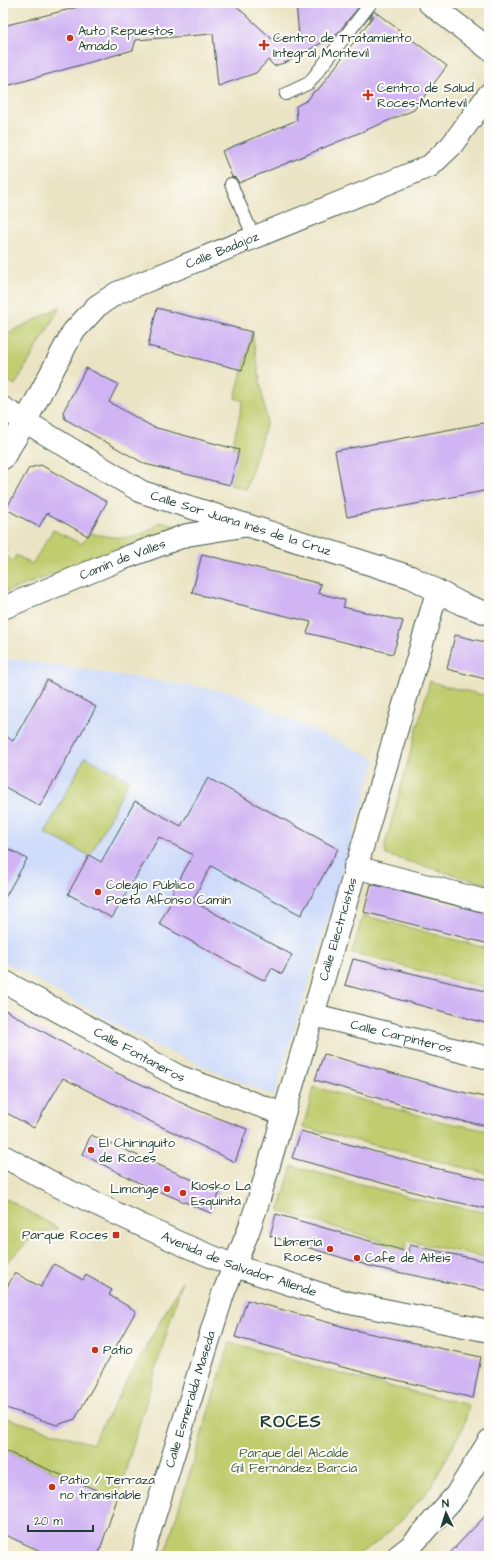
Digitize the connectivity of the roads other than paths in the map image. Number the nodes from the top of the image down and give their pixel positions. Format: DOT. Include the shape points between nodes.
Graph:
graph roads {
  1 [pos="371,3"];
  2 [pos="429,3"];
  3 [pos="489,49"];
  4 [pos="286,94"];
  5 [pos="489,94"];
  6 [pos="231,184"];
  7 [pos="254,238"];
  8 [pos="3,408"];
  9 [pos="25,422"];
  10 [pos="3,458"];
  11 [pos="247,525"];
  12 [pos="437,592"];
  13 [pos="3,608"];
  14 [pos="489,614"];
  15 [pos="355,867"];
  16 [pos="489,902"];
  17 [pos="3,981"];
  18 [pos="314,1015"];
  19 [pos="489,1058"];
  20 [pos="283,1114"];
  21 [pos="3,1156"];
  22 [pos="235,1266"];
  23 [pos="489,1331"];
  24 [pos="489,1441"];
  25 [pos="142,1556"];
  26 [pos="398,1556"];
  1 -- 4 [label="lane" via="309,83"];
  2 -- 3 [label="street"];
  5 -- 7 [label="street, Calle Badajoz" via="451,146 430,166"];
  6 -- 7 [label="lane"];
  7 -- 9 [label="street, Calle Badajoz" via="117,293 97,306 73,332"];
  8 -- 9 [label="street, Calle Sor Juana Inés de la Cruz"];
  9 -- 10 [label="street, Calle Badajoz"];
  9 -- 11 [label="street, Calle Sor Juana Inés de la Cruz" via="142,492"];
  11 -- 12 [label="street, Calle Sor Juana Inés de la Cruz" via="411,577"];
  11 -- 13 [label="street, Camín de Valles" via="187,535"];
  12 -- 14 [label="street, Calle Sor Juana Inés de la Cruz"];
  12 -- 15 [label="street, Calle Electricistas"];
  15 -- 16 [label="street"];
  15 -- 18 [label="street, Calle Electricistas"];
  17 -- 20 [label="street, Calle Fontaneros" via="178,1076"];
  18 -- 19 [label="street, Calle Carpinteros"];
  18 -- 20 [label="street, Calle Electricistas"];
  20 -- 22 [label="street, Calle Electricistas" via="259,1199"];
  21 -- 22 [label="street, Avenida de Salvador Allende" via="71,1192 179,1243"];
  22 -- 23 [label="street, Avenida de Salvador Allende" via="345,1302"];
  22 -- 25 [label="street, Calle Esmeralda Maseda" via="223,1294"];
  24 -- 26 [label="street" via="456,1495 411,1546"];
}
